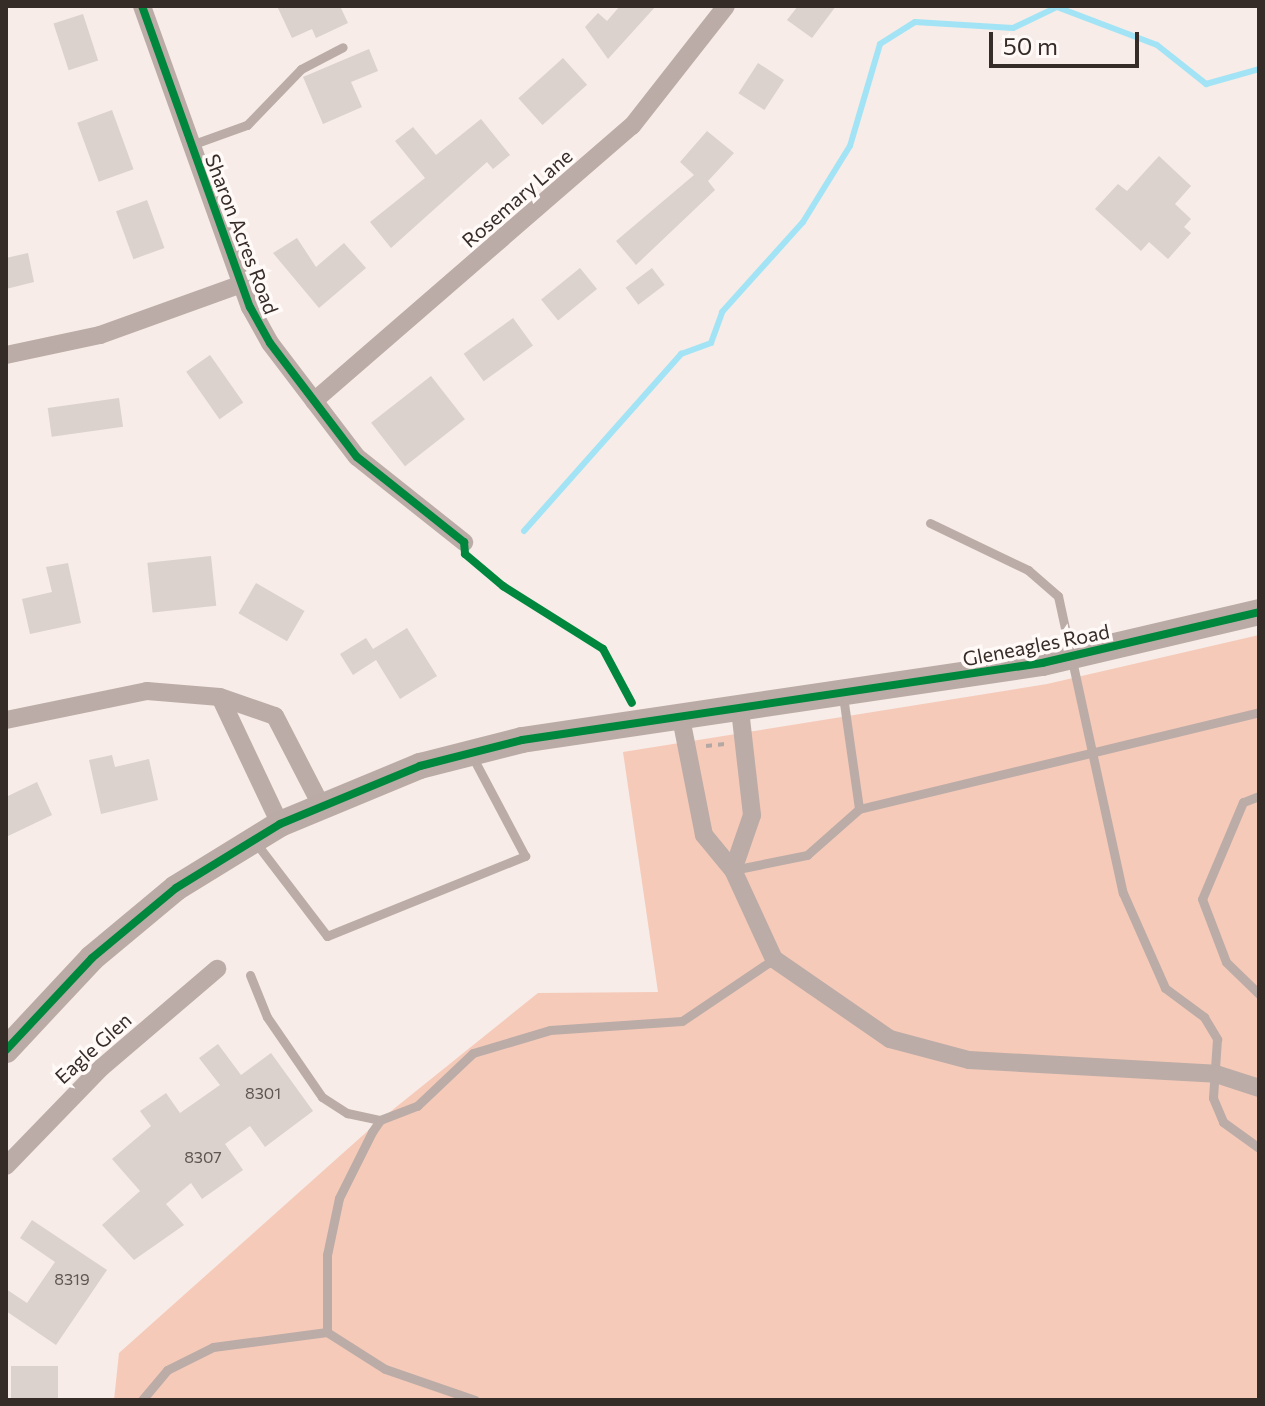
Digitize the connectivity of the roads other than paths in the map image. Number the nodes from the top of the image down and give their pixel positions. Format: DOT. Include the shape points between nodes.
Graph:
graph roads {
  1 [pos="142,6"];
  2 [pos="726,6"];
  3 [pos="343,47"];
  4 [pos="191,145"];
  5 [pos="242,284"];
  6 [pos="6,355"];
  7 [pos="314,401"];
  8 [pos="930,523"];
  9 [pos="464,542"];
  10 [pos="1259,612"];
  11 [pos="1073,656"];
  12 [pos="843,696"];
  13 [pos="220,697"];
  14 [pos="740,710"];
  15 [pos="1259,712"];
  16 [pos="681,718"];
  17 [pos="6,720"];
  18 [pos="470,752"];
  19 [pos="1090,755"];
  20 [pos="1259,796"];
  21 [pos="321,805"];
  22 [pos="859,809"];
  23 [pos="280,824"];
  24 [pos="254,840"];
  25 [pos="733,870"];
  26 [pos="774,959"];
  27 [pos="217,969"];
  28 [pos="250,975"];
  29 [pos="1259,994"];
  30 [pos="6,1050"];
  31 [pos="1216,1074"];
  32 [pos="1259,1088"];
  33 [pos="380,1120"];
  34 [pos="1259,1148"];
  35 [pos="6,1166"];
  36 [pos="327,1332"];
  37 [pos="142,1400"];
  38 [pos="475,1400"];
  1 -- 4 [label="street, Sharon Acres Road"];
  2 -- 7 [label="street, Rosemary Lane" via="632,126"];
  3 -- 4 [label="lane" via="301,69 247,125"];
  4 -- 5 [label="street, Sharon Acres Road"];
  5 -- 6 [label="street" via="100,335"];
  5 -- 7 [label="street, Sharon Acres Road" via="270,343"];
  7 -- 9 [label="street, Sharon Acres Road" via="357,457"];
  8 -- 11 [label="lane" via="1028,570 1058,596"];
  10 -- 11 [label="street, Gleneagles Road"];
  11 -- 12 [label="street, Gleneagles Road"];
  11 -- 19 [label="lane"];
  12 -- 14 [label="street, Gleneagles Road"];
  12 -- 22 [label="lane"];
  13 -- 17 [label="street" via="147,691"];
  13 -- 21 [label="street" via="275,716"];
  13 -- 23 [label="street"];
  14 -- 16 [label="street, Gleneagles Road"];
  14 -- 25 [label="street" via="752,815"];
  15 -- 19 [label="lane"];
  16 -- 18 [label="street, Gleneagles Road"];
  16 -- 25 [label="street" via="704,835"];
  18 -- 21 [label="street, Gleneagles Road"];
  18 -- 24 [label="lane" via="525,856 327,936"];
  19 -- 22 [label="lane"];
  19 -- 31 [label="lane" via="1123,893 1148,960 1165,988 1204,1017 1217,1039"];
  20 -- 29 [label="lane" via="1243,802 1202,899 1226,962"];
  21 -- 23 [label="street, Gleneagles Road"];
  22 -- 25 [label="lane" via="807,855"];
  23 -- 24 [label="street, Gleneagles Road"];
  24 -- 30 [label="street, Gleneagles Road" via="133,922"];
  25 -- 26 [label="street"];
  26 -- 31 [label="street" via="890,1039 969,1060"];
  26 -- 33 [label="lane" via="682,1021 550,1030 473,1053 404,1115"];
  27 -- 35 [label="street, Eagle Glen" via="101,1068"];
  28 -- 33 [label="lane" via="273,1026 322,1097 347,1113"];
  31 -- 32 [label="street"];
  31 -- 34 [label="lane" via="1213,1098 1223,1122"];
  33 -- 36 [label="lane" via="339,1198 327,1255"];
  36 -- 37 [label="lane" via="199,1352 167,1370"];
  36 -- 38 [label="lane" via="385,1369"];
}
